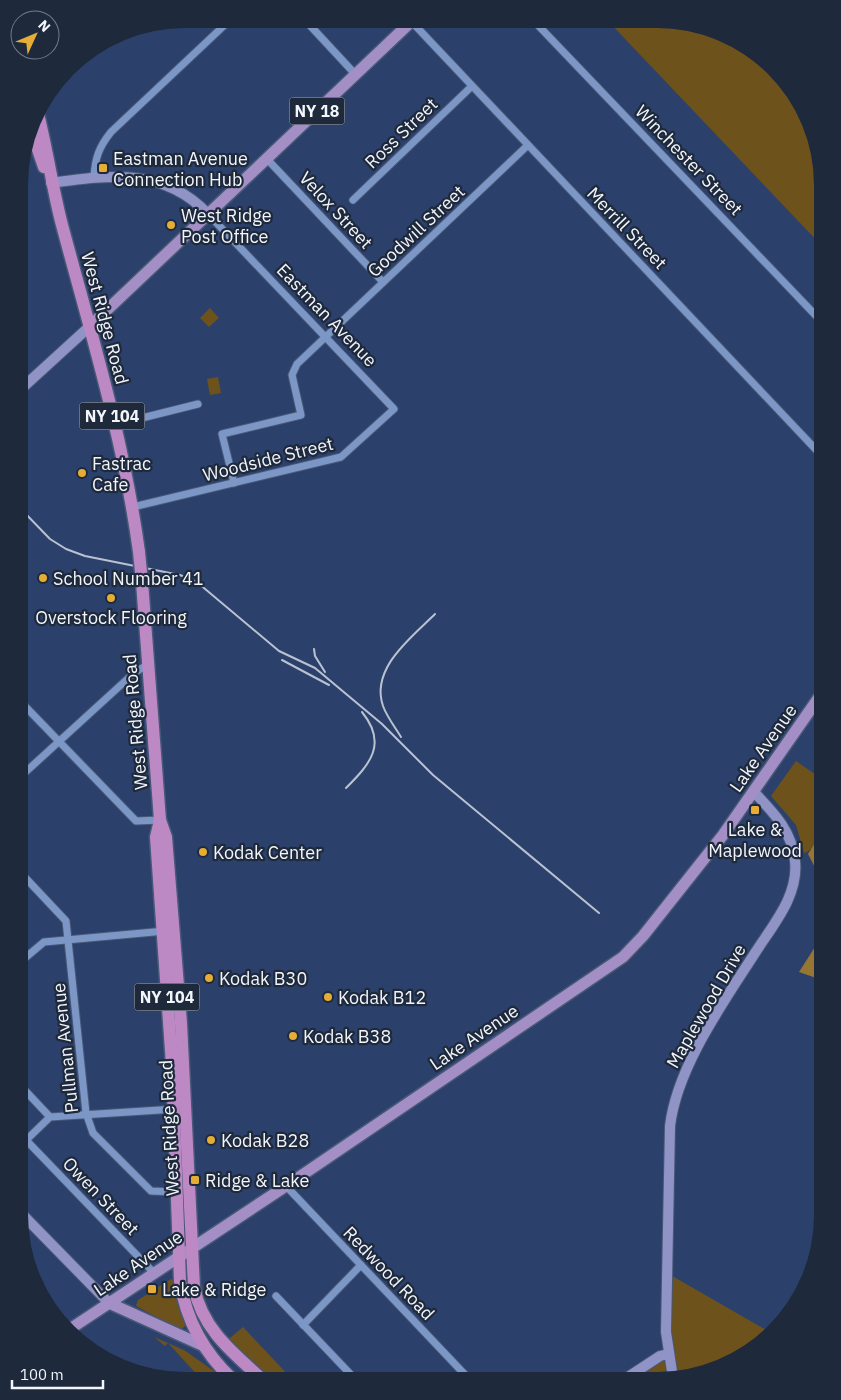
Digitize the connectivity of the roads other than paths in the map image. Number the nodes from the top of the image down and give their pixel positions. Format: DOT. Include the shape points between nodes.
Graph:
graph roads {
  1 [pos="221,28"];
  2 [pos="312,28"];
  3 [pos="403,28"];
  4 [pos="418,28"];
  5 [pos="541,28"];
  6 [pos="356,75"];
  7 [pos="471,87"];
  8 [pos="40,123"];
  9 [pos="34,140"];
  10 [pos="527,146"];
  11 [pos="267,159"];
  12 [pos="94,177"];
  13 [pos="51,183"];
  14 [pos="353,200"];
  15 [pos="208,214"];
  16 [pos="383,282"];
  17 [pos="814,314"];
  18 [pos="89,327"];
  19 [pos="325,337"];
  20 [pos="27,384"];
  21 [pos="198,404"];
  22 [pos="394,409"];
  23 [pos="114,425"];
  24 [pos="814,447"];
  25 [pos="234,483"];
  26 [pos="133,507"];
  27 [pos="147,665"];
  28 [pos="814,705"];
  29 [pos="27,708"];
  30 [pos="59,741"];
  31 [pos="27,771"];
  32 [pos="754,792"];
  33 [pos="160,820"];
  34 [pos="27,880"];
  35 [pos="168,931"];
  36 [pos="68,940"];
  37 [pos="27,956"];
  38 [pos="27,1093"];
  39 [pos="180,1108"];
  40 [pos="86,1113"];
  41 [pos="50,1117"];
  42 [pos="27,1139"];
  43 [pos="27,1141"];
  44 [pos="286,1186"];
  45 [pos="176,1192"];
  46 [pos="27,1220"];
  47 [pos="192,1248"];
  48 [pos="179,1257"];
  49 [pos="361,1265"];
  50 [pos="154,1273"];
  51 [pos="276,1296"];
  52 [pos="109,1303"];
  53 [pos="303,1325"];
  54 [pos="74,1326"];
  55 [pos="204,1346"];
  56 [pos="668,1354"];
  57 [pos="218,1366"];
  58 [pos="672,1371"];
  59 [pos="220,1372"];
  60 [pos="224,1372"];
  61 [pos="247,1372"];
  62 [pos="254,1372"];
  63 [pos="348,1372"];
  64 [pos="462,1372"];
  65 [pos="636,1372"];
  1 -- 12 [label="street" via="111,132 94,160"];
  2 -- 6 [label="street"];
  3 -- 6 [label="main road, NY 18"];
  4 -- 7 [label="street, Merrill Street"];
  5 -- 17 [label="street, Winchester Street"];
  6 -- 11 [label="main road, NY 18"];
  7 -- 10 [label="street, Merrill Street"];
  7 -- 14 [label="street, Ross Street"];
  8 -- 13 [label="highway, West Ridge Road / NY 104"];
  9 -- 13 [label="highway, West Ridge Road / NY 104"];
  10 -- 16 [label="street, Goodwill Street"];
  10 -- 24 [label="street, Merrill Street"];
  11 -- 15 [label="main road, NY 18"];
  11 -- 16 [label="street, Velox Street"];
  12 -- 13 [label="street, Eastman Avenue"];
  12 -- 15 [label="street, Eastman Avenue" via="160,181 199,204"];
  13 -- 18 [label="highway, West Ridge Road / NY 104"];
  15 -- 18 [label="main road, NY 18"];
  15 -- 19 [label="street, Eastman Avenue"];
  16 -- 19 [label="street, Goodwill Street"];
  18 -- 20 [label="street"];
  18 -- 23 [label="highway, West Ridge Road / NY 104"];
  19 -- 22 [label="street, Eastman Avenue"];
  19 -- 25 [label="street, Goodwill Street" via="294,370 293,382 300,415 222,434"];
  21 -- 23 [label="street"];
  22 -- 25 [label="street, Woodside Street" via="341,457"];
  23 -- 26 [label="highway, West Ridge Road / NY 104"];
  25 -- 26 [label="street, Woodside Street"];
  26 -- 27 [label="highway, West Ridge Road / NY 104, bridge"];
  27 -- 30 [label="street"];
  27 -- 33 [label="highway, West Ridge Road / NY 104"];
  28 -- 32 [label="main road, Lake Avenue"];
  29 -- 30 [label="street"];
  30 -- 31 [label="street"];
  30 -- 33 [label="street" via="136,821"];
  32 -- 44 [label="main road, Lake Avenue" via="710,853 623,956"];
  32 -- 56 [label="street, Maplewood Drive" via="788,834 795,863 794,880 786,904 714,1019 673,1104 666,1328"];
  33 -- 35 [label="highway, West Ridge Road / NY 104" via="166,837"];
  34 -- 36 [label="street, Pullman Avenue" via="66,921"];
  35 -- 36 [label="street"];
  35 -- 39 [label="highway, West Ridge Road / NY 104"];
  36 -- 37 [label="street" via="42,942"];
  36 -- 40 [label="street, Pullman Avenue"];
  38 -- 41 [label="street"];
  39 -- 40 [label="street"];
  39 -- 45 [label="highway, West Ridge Road / NY 104"];
  39 -- 47 [label="highway, West Ridge Road / NY 104"];
  40 -- 41 [label="street"];
  40 -- 45 [label="street, Pullman Avenue" via="93,1133 144,1185 151,1191"];
  41 -- 42 [label="street"];
  43 -- 50 [label="street, Owen Street"];
  44 -- 47 [label="main road, Lake Avenue"];
  44 -- 49 [label="street, Redwood Road"];
  45 -- 48 [label="highway, West Ridge Road / NY 104"];
  46 -- 52 [label="street"];
  47 -- 48 [label="main road, Lake Avenue"];
  47 -- 62 [label="highway, West Ridge Road / NY 104" via="195,1292 206,1320 219,1339"];
  48 -- 50 [label="main road, Lake Avenue"];
  48 -- 55 [label="highway, West Ridge Road / NY 104" via="185,1305"];
  49 -- 53 [label="street"];
  49 -- 64 [label="street, Redwood Road"];
  50 -- 52 [label="main road, Lake Avenue"];
  51 -- 53 [label="street"];
  52 -- 54 [label="main road, Lake Avenue"];
  52 -- 55 [label="main road"];
  53 -- 63 [label="street"];
  55 -- 57 [label="highway, West Ridge Road / NY 104"];
  55 -- 61 [label="highway" via="221,1353"];
  56 -- 58 [label="street, Maplewood Drive"];
  56 -- 65 [label="street"];
  57 -- 59 [label="highway"];
  57 -- 60 [label="highway, West Ridge Road / NY 104"];
}
